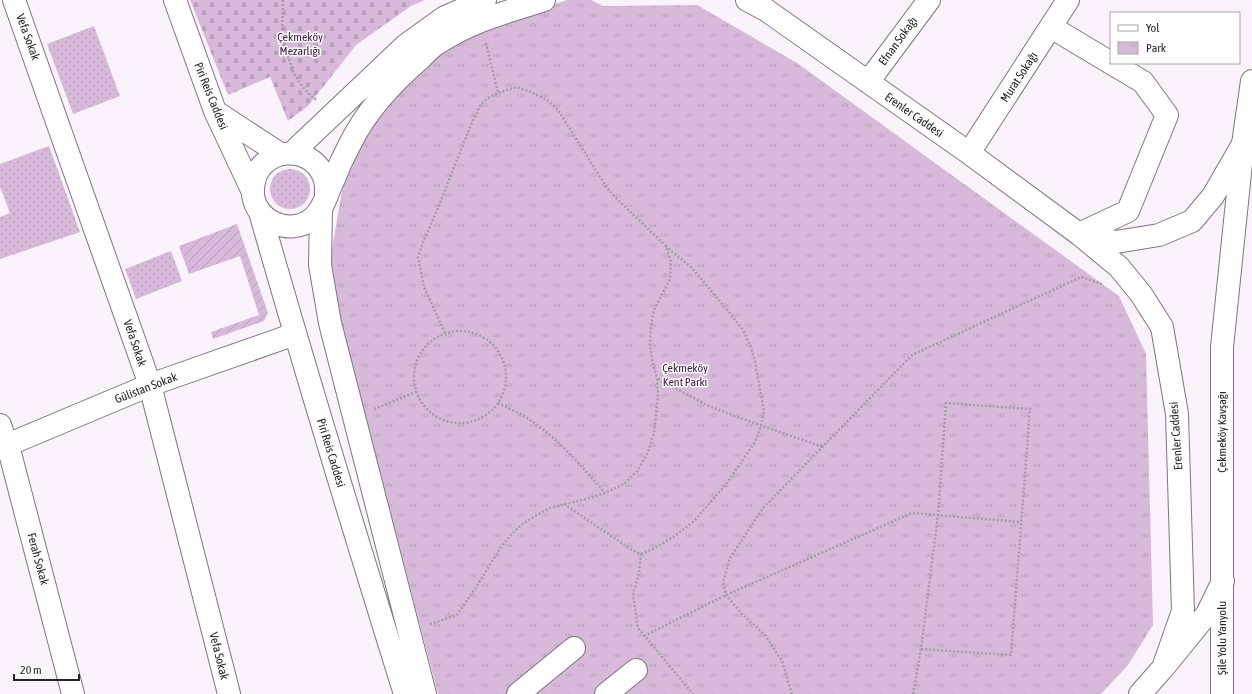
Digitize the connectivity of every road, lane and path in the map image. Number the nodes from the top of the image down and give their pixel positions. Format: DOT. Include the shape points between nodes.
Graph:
graph roads {
  1 [pos="14,0"];
  2 [pos="175,0"];
  3 [pos="283,0"];
  4 [pos="485,0"];
  5 [pos="544,0"];
  6 [pos="747,0"];
  7 [pos="929,0"];
  8 [pos="1068,0"];
  9 [pos="771,5"];
  10 [pos="481,21"];
  11 [pos="1051,27"];
  12 [pos="1110,62"];
  13 [pos="1113,64"];
  14 [pos="1252,81"];
  15 [pos="868,82"];
  16 [pos="498,93"];
  17 [pos="322,102"];
  18 [pos="215,111"];
  19 [pos="1252,116"];
  20 [pos="1243,144"];
  21 [pos="969,153"];
  22 [pos="286,154"];
  23 [pos="252,190"];
  24 [pos="323,203"];
  25 [pos="260,212"];
  26 [pos="1079,234"];
  27 [pos="666,246"];
  28 [pos="1102,284"];
  29 [pos="445,333"];
  30 [pos="296,334"];
  31 [pos="657,378"];
  32 [pos="150,385"];
  33 [pos="416,392"];
  34 [pos="498,403"];
  35 [pos="354,417"];
  36 [pos="0,425"];
  37 [pos="761,426"];
  38 [pos="4,447"];
  39 [pos="823,447"];
  40 [pos="605,493"];
  41 [pos="564,504"];
  42 [pos="938,515"];
  43 [pos="1021,522"];
  44 [pos="641,554"];
  45 [pos="1223,582"];
  46 [pos="726,595"];
  47 [pos="409,630"];
  48 [pos="644,636"];
  49 [pos="574,648"];
  50 [pos="921,649"];
  51 [pos="1164,668"];
  52 [pos="636,670"];
  53 [pos="73,694"];
  54 [pos="229,694"];
  55 [pos="405,694"];
  56 [pos="425,694"];
  57 [pos="518,694"];
  58 [pos="606,694"];
  59 [pos="693,694"];
  60 [pos="792,694"];
  61 [pos="913,694"];
  62 [pos="1140,694"];
  63 [pos="1222,694"];
  1 -- 32 [label="main road, Vefa Sokak"];
  2 -- 18 [label="main road, Piri Reis Caddesi"];
  3 -- 17 [label="path" via="282,35 293,72 311,96"];
  4 -- 22 [label="main road" via="445,17 406,45"];
  5 -- 10 [label="main road"];
  6 -- 9 [label="main road, Erenler Caddesi"];
  7 -- 15 [label="main road, Efnan Sokağı"];
  8 -- 11 [label="main road, Murat Sokağı"];
  9 -- 15 [label="main road, Erenler Caddesi"];
  10 -- 16 [label="path"];
  10 -- 24 [label="main road" via="437,44 398,78 370,110 351,141"];
  11 -- 12 [label="main road"];
  11 -- 21 [label="main road, Murat Sokağı"];
  13 -- 26 [label="main road" via="1143,82 1167,115 1128,211"];
  14 -- 20 [label="main road"];
  15 -- 21 [label="main road, Erenler Caddesi"];
  16 -- 27 [label="path" via="516,87 547,100 558,110 607,188"];
  16 -- 29 [label="path" via="481,104 418,257 424,287"];
  18 -- 22 [label="main road"];
  18 -- 23 [label="main road, Piri Reis Caddesi"];
  19 -- 20 [label="main road"];
  20 -- 26 [label="main road" via="1213,196 1192,221 1159,235 1116,242"];
  20 -- 45 [label="main road, Çekmeköy Kavşağı" via="1222,347"];
  21 -- 26 [label="main road, Erenler Caddesi"];
  22 -- 23 [label="main road" via="268,159 260,167 254,178"];
  22 -- 24 [label="main road" via="304,156 322,173 326,184"];
  23 -- 25 [label="main road"];
  24 -- 25 [label="main road" via="313,218 291,227 274,223"];
  24 -- 35 [label="main road" via="320,265 330,323"];
  25 -- 30 [label="main road, Piri Reis Caddesi"];
  26 -- 51 [label="main road, Erenler Caddesi" via="1118,267 1141,294 1162,327 1177,414 1183,611"];
  27 -- 31 [label="path" via="671,262 670,279 654,310 651,325 651,352"];
  27 -- 37 [label="path" via="692,267 743,330 753,355 760,387 764,410"];
  28 -- 39 [label="path" via="1080,277 912,355"];
  29 -- 33 [label="path" via="434,338 419,356 415,368"];
  29 -- 34 [label="path" via="469,331 480,335 498,351 504,362 506,374 505,386"];
  30 -- 32 [label="main road, Gülistan Sokak"];
  30 -- 55 [label="main road, Piri Reis Caddesi"];
  31 -- 37 [label="path" via="708,406"];
  31 -- 40 [label="path" via="655,427 648,452 638,470 624,484"];
  32 -- 38 [label="main road, Gülistan Sokak"];
  32 -- 54 [label="main road, Vefa Sokak"];
  33 -- 34 [label="path" via="430,411 451,422 475,421 486,415"];
  33 -- 35 [label="path"];
  34 -- 40 [label="path" via="545,431"];
  35 -- 47 [label="main road"];
  36 -- 38 [label="main road, Ferah Sokak"];
  37 -- 39 [label="path"];
  37 -- 44 [label="path" via="755,442 727,483 694,521 656,548"];
  38 -- 53 [label="main road, Ferah Sokak" via="13,464"];
  39 -- 46 [label="path" via="763,508 730,558 723,582"];
  40 -- 41 [label="path"];
  41 -- 44 [label="path"];
  41 -- 47 [label="path" via="535,516 511,535 456,616"];
  42 -- 43 [label="path"];
  42 -- 43 [label="path" via="946,403 1030,410"];
  42 -- 46 [label="path" via="912,513"];
  42 -- 50 [label="path"];
  43 -- 50 [label="path" via="1011,656"];
  44 -- 48 [label="path" via="634,595 638,628"];
  45 -- 51 [label="main road, Çekmeköy Kavşağı" via="1207,614"];
  45 -- 63 [label="main road, Şile Yolu Yanyolu"];
  46 -- 48 [label="path"];
  46 -- 60 [label="path" via="765,635 782,660"];
  47 -- 56 [label="main road"];
  48 -- 59 [label="path"];
  49 -- 57 [label="main road"];
  50 -- 61 [label="path"];
  51 -- 62 [label="main road, Çekmeköy Kavşağı"];
  52 -- 58 [label="main road"];
}
